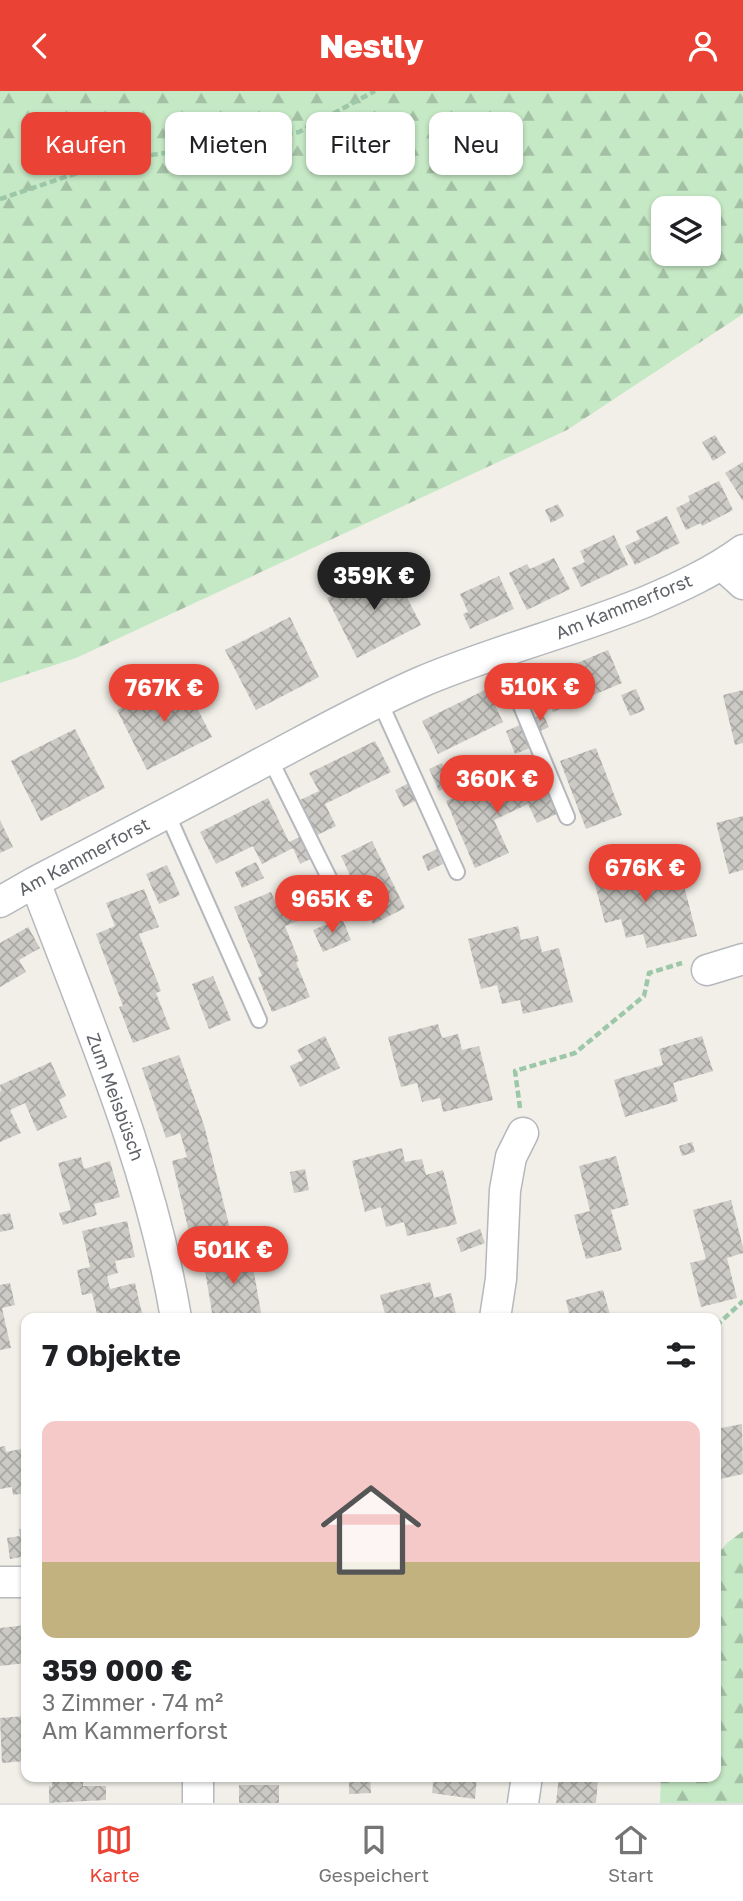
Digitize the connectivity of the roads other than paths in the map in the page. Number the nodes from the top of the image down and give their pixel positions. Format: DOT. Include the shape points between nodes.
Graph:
graph roads {
  1 [pos="736,566"];
  2 [pos="499,653"];
  3 [pos="380,702"];
  4 [pos="270,759"];
  5 [pos="167,813"];
  6 [pos="567,817"];
  7 [pos="457,872"];
  8 [pos="36,882"];
  9 [pos="0,902"];
  10 [pos="343,906"];
  11 [pos="743,959"];
  12 [pos="707,970"];
  13 [pos="259,1020"];
  14 [pos="523,1133"];
  15 [pos="175,1313"];
  16 [pos="496,1313"];
  17 [pos="0,1582"];
  18 [pos="21,1582"];
  19 [pos="198,1782"];
  20 [pos="526,1782"];
  21 [pos="198,1803"];
  22 [pos="523,1803"];
  1 -- 2 [label="street, Am Kammerforst" via="619,613"];
  2 -- 3 [label="street, Am Kammerforst"];
  2 -- 6 [label="lane"];
  3 -- 4 [label="street, Am Kammerforst"];
  3 -- 7 [label="lane"];
  4 -- 5 [label="street, Am Kammerforst"];
  4 -- 10 [label="lane"];
  5 -- 8 [label="street, Am Kammerforst"];
  5 -- 13 [label="lane, Am Kammerforst"];
  8 -- 9 [label="street, Am Kammerforst"];
  8 -- 15 [label="street, Zum Meisbüsch" via="143,1175 163,1245"];
  11 -- 12 [label="street"];
  14 -- 16 [label="street" via="511,1157 505,1190"];
  17 -- 18 [label="street"];
  19 -- 21 [label="street"];
  20 -- 22 [label="street"];
}
